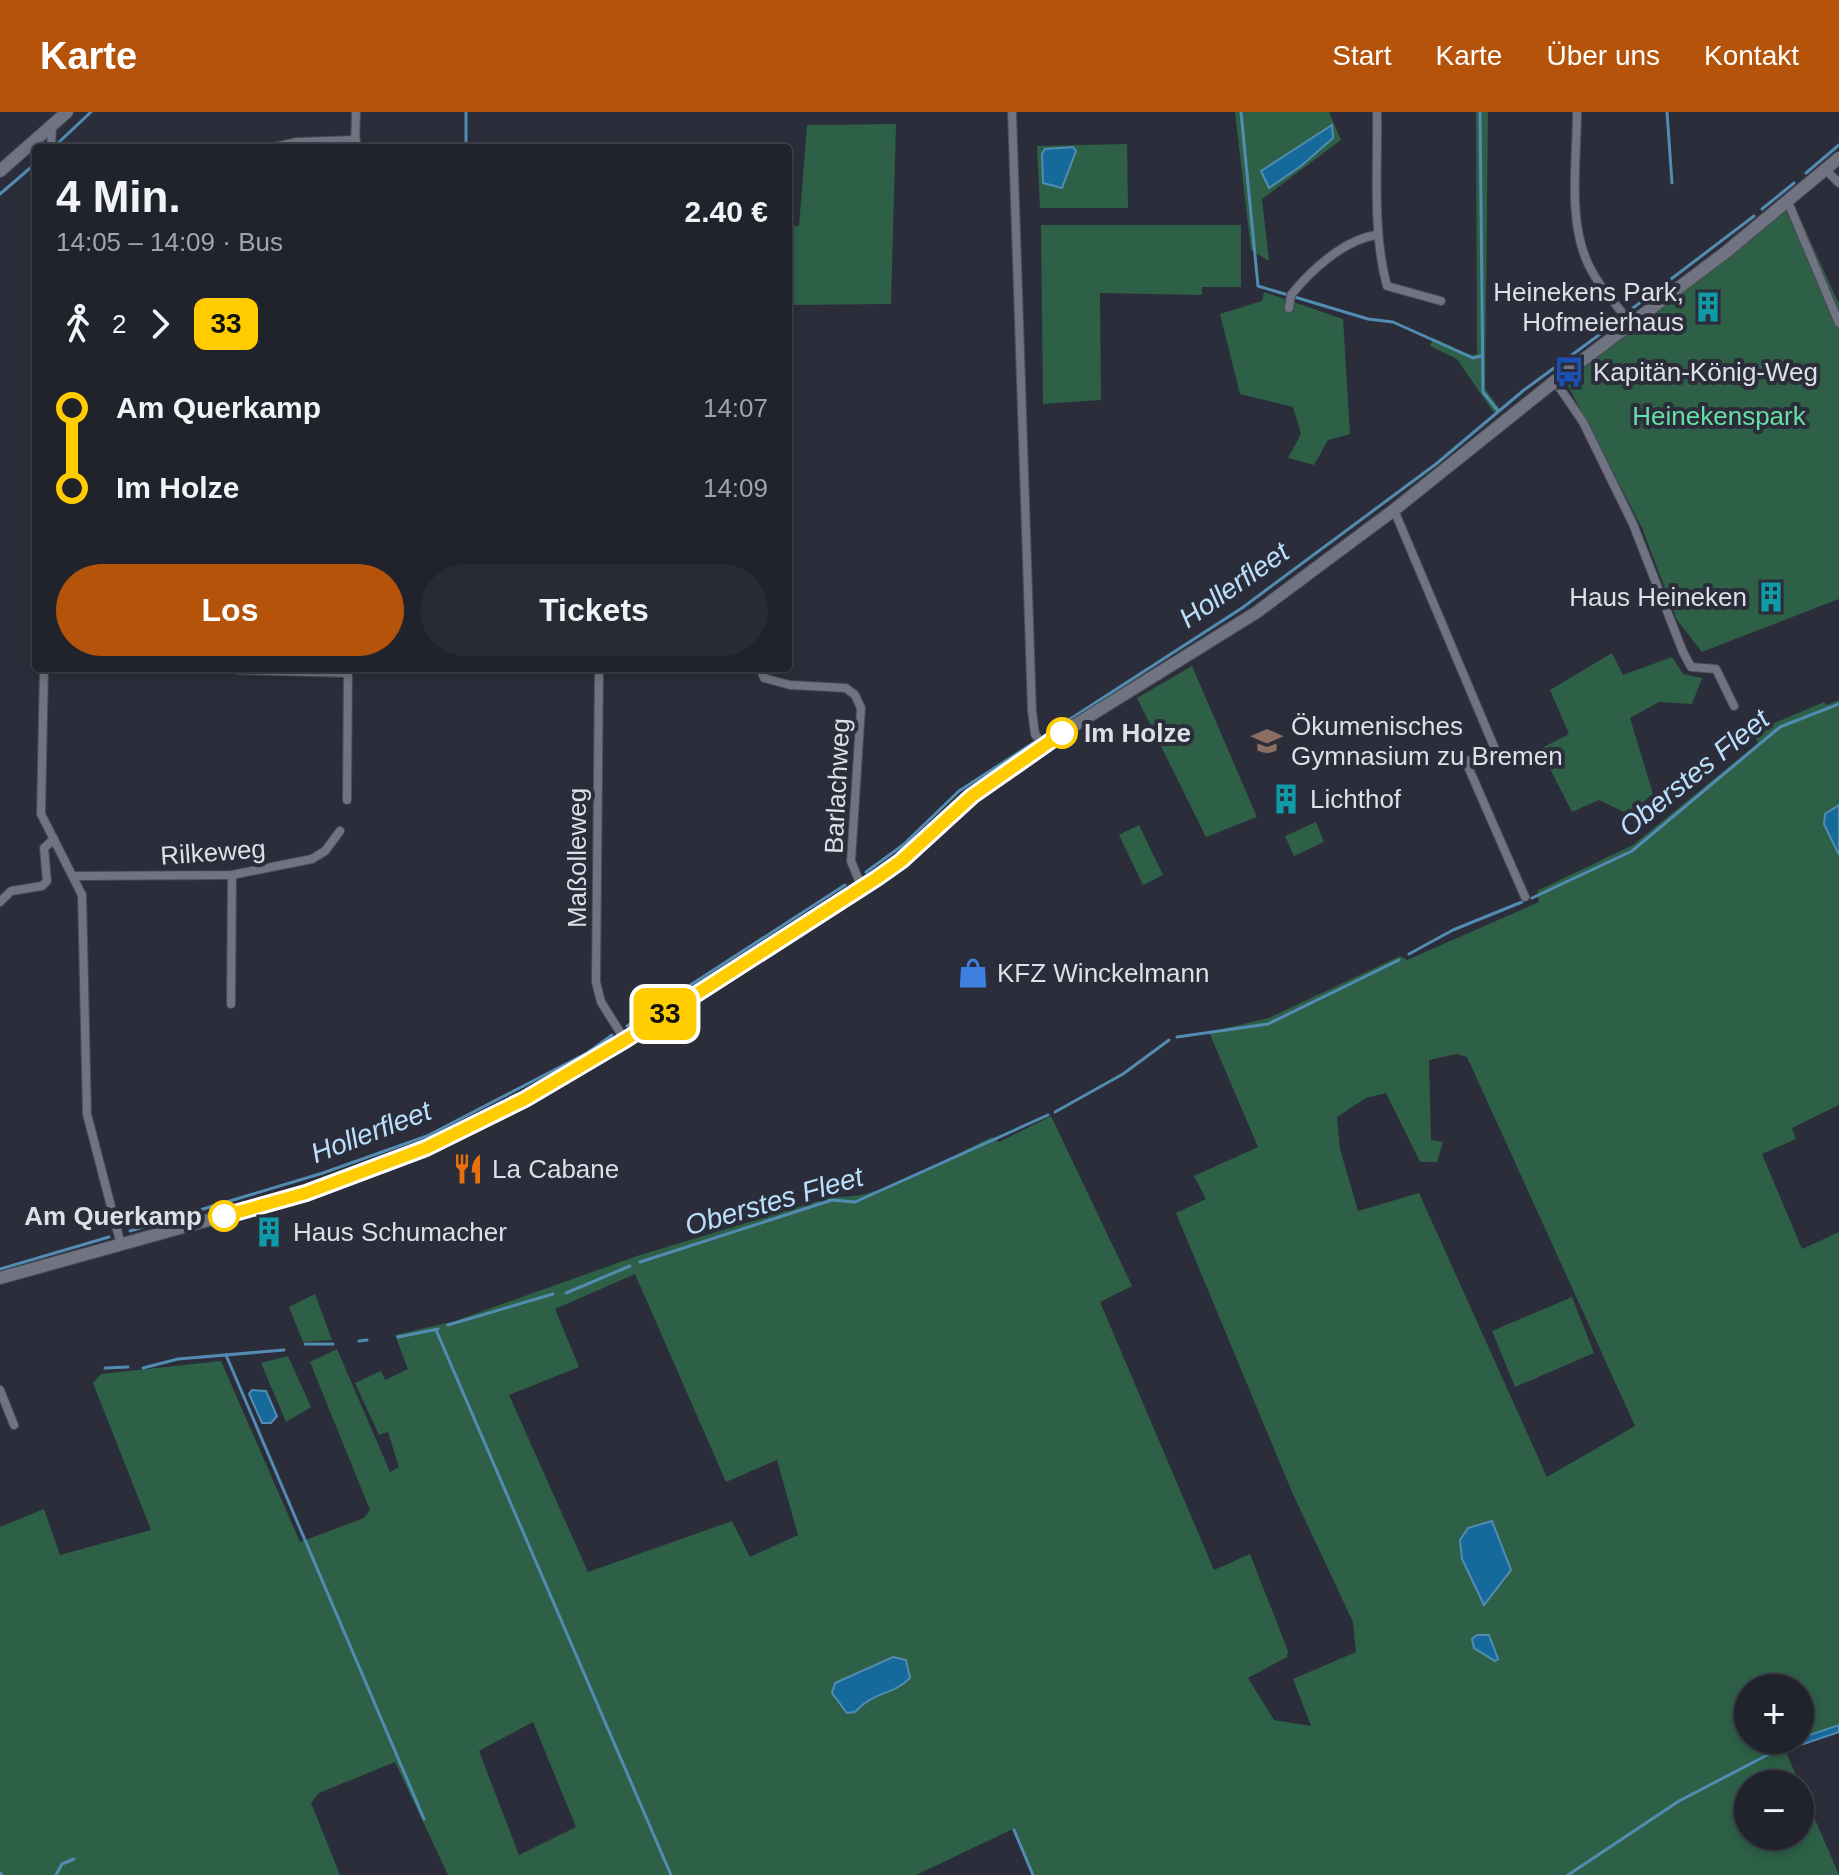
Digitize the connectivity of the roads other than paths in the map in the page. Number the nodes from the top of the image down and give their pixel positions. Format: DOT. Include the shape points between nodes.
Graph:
graph roads {
  1 [pos="67,112"];
  2 [pos="356,112"];
  3 [pos="1012,112"];
  4 [pos="1377,112"];
  5 [pos="1577,112"];
  6 [pos="52,125"];
  7 [pos="51,144"];
  8 [pos="288,144"];
  9 [pos="356,144"];
  10 [pos="1839,158"];
  11 [pos="1826,170"];
  12 [pos="0,171"];
  13 [pos="1839,183"];
  14 [pos="1788,202"];
  15 [pos="1376,235"];
  16 [pos="1441,301"];
  17 [pos="1289,308"];
  18 [pos="1839,323"];
  19 [pos="1632,325"];
  20 [pos="1555,381"];
  21 [pos="1394,510"];
  22 [pos="44,672"];
  23 [pos="348,672"];
  24 [pos="599,672"];
  25 [pos="762,672"];
  26 [pos="1734,706"];
  27 [pos="1039,740"];
  28 [pos="347,800"];
  29 [pos="340,831"];
  30 [pos="54,839"];
  31 [pos="232,875"];
  32 [pos="75,876"];
  33 [pos="862,888"];
  34 [pos="1525,897"];
  35 [pos="0,902"];
  36 [pos="231,1004"];
  37 [pos="625,1040"];
  38 [pos="121,1245"];
  39 [pos="0,1278"];
  40 [pos="0,1390"];
  41 [pos="14,1425"];
  1 -- 6 [label="street"];
  2 -- 9 [label="street"];
  3 -- 27 [label="street"];
  4 -- 15 [label="street"];
  5 -- 19 [label="street" via="1578,233 1600,285"];
  6 -- 7 [label="street"];
  6 -- 12 [label="street"];
  8 -- 9 [label="street"];
  10 -- 11 [label="street"];
  11 -- 13 [label="street"];
  11 -- 14 [label="street"];
  14 -- 18 [label="street"];
  14 -- 19 [label="street"];
  15 -- 16 [label="street" via="1387,286"];
  15 -- 17 [label="street" via="1355,238 1313,273 1291,295"];
  19 -- 20 [label="street"];
  20 -- 21 [label="street"];
  20 -- 26 [label="street" via="1583,422 1627,512 1691,667 1716,669"];
  21 -- 27 [label="street" via="1257,612"];
  21 -- 34 [label="street" via="1495,749 1466,762"];
  22 -- 30 [label="street" via="41,814"];
  23 -- 28 [label="street"];
  24 -- 37 [label="street, Maßolleweg" via="596,982 601,1002"];
  25 -- 33 [label="street, Barlachweg" via="764,678 790,685 846,688 855,695 861,708 851,861"];
  27 -- 33 [label="street" via="901,861"];
  29 -- 31 [label="street, Rilkeweg" via="312,859"];
  30 -- 32 [label="street"];
  30 -- 35 [label="street" via="44,848 47,881 11,891"];
  31 -- 32 [label="street, Rilkeweg"];
  31 -- 36 [label="street"];
  32 -- 38 [label="street" via="84,932 87,1114"];
  33 -- 37 [label="street"];
  37 -- 38 [label="street" via="525,1099 426,1148 306,1193"];
  38 -- 39 [label="street"];
  40 -- 41 [label="street"];
}
